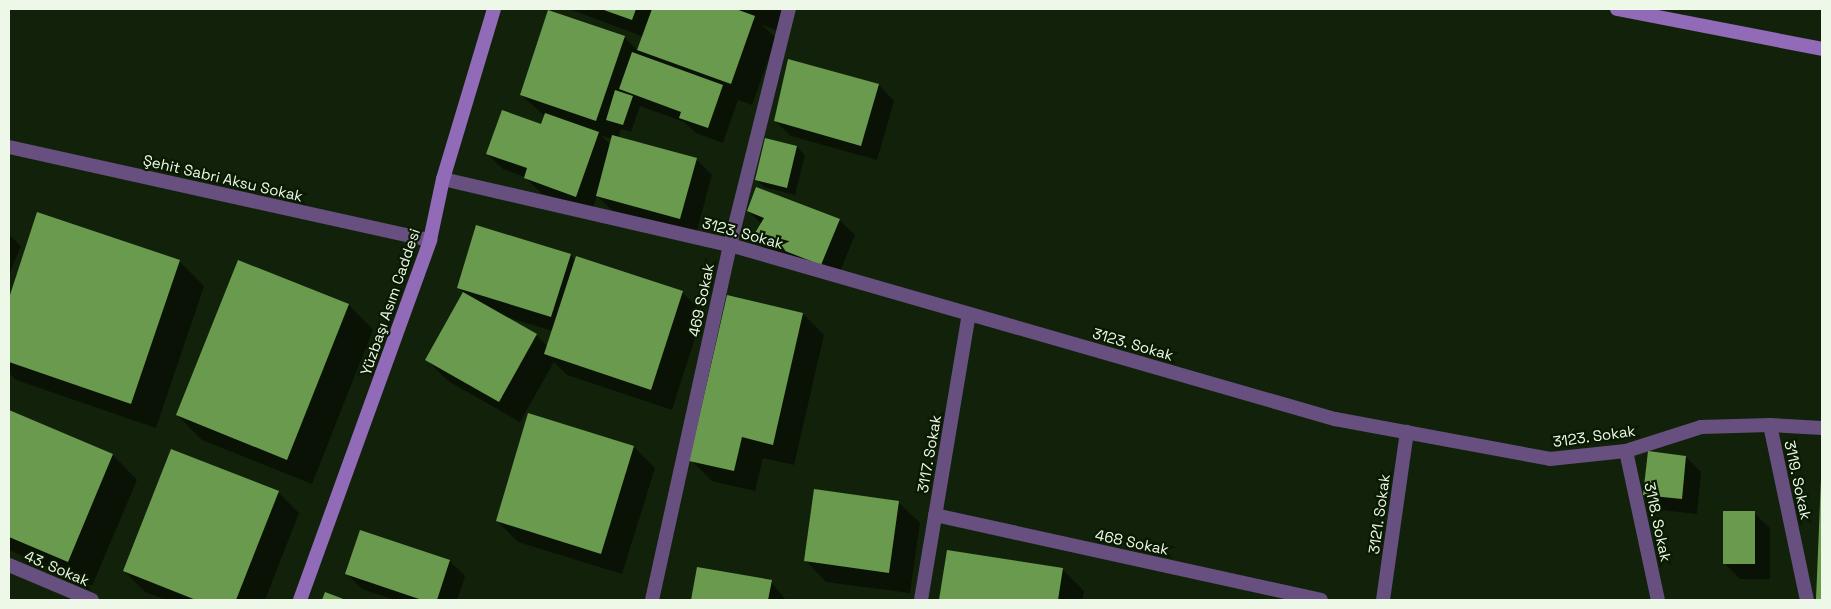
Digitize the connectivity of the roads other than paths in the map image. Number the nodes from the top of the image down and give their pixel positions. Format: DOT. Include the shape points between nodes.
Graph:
graph roads {
  1 [pos="494,9"];
  2 [pos="788,9"];
  3 [pos="1618,9"];
  4 [pos="1822,50"];
  5 [pos="9,146"];
  6 [pos="443,179"];
  7 [pos="430,240"];
  8 [pos="730,245"];
  9 [pos="969,314"];
  10 [pos="1770,425"];
  11 [pos="1822,428"];
  12 [pos="1407,432"];
  13 [pos="1626,451"];
  14 [pos="935,515"];
  15 [pos="9,565"];
  16 [pos="92,600"];
  17 [pos="300,600"];
  18 [pos="652,600"];
  19 [pos="921,600"];
  20 [pos="1321,600"];
  21 [pos="1383,600"];
  22 [pos="1658,600"];
  23 [pos="1807,600"];
  1 -- 6 [label="main road, Yüzbaşı Asım Caddesi"];
  2 -- 8 [label="street, 469 Sokak"];
  3 -- 4 [label="main road"];
  5 -- 7 [label="street, Şehit Sabri Aksu Sokak"];
  6 -- 7 [label="main road, Yüzbaşı Asım Caddesi"];
  6 -- 8 [label="street, 3123. Sokak"];
  7 -- 17 [label="main road, Yüzbaşı Asım Caddesi"];
  8 -- 9 [label="street, 3123. Sokak"];
  8 -- 18 [label="street, 469 Sokak"];
  9 -- 12 [label="street, 3123. Sokak" via="1335,419"];
  9 -- 14 [label="street, 3117. Sokak"];
  10 -- 11 [label="street, 3123. Sokak"];
  10 -- 13 [label="street, 3123. Sokak" via="1701,427"];
  10 -- 23 [label="street, 3119. Sokak"];
  12 -- 13 [label="street, 3123. Sokak" via="1550,459"];
  12 -- 21 [label="street, 3121. Sokak"];
  13 -- 22 [label="street, 3118. Sokak"];
  14 -- 19 [label="street, 3117. Sokak"];
  14 -- 20 [label="street, 468 Sokak"];
  15 -- 16 [label="street, 43. Sokak"];
}
